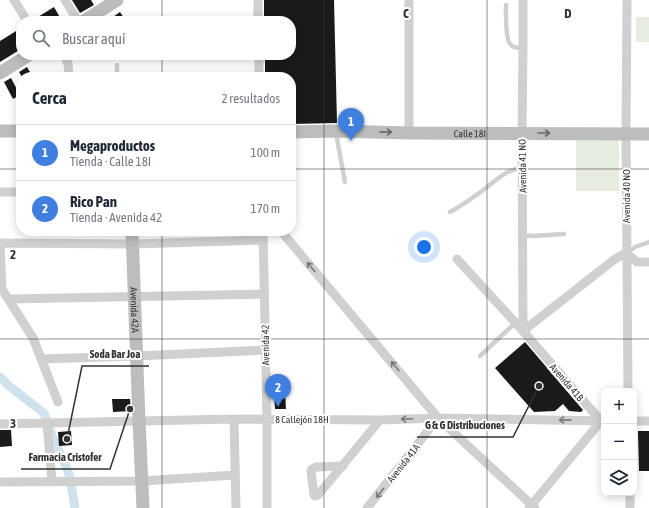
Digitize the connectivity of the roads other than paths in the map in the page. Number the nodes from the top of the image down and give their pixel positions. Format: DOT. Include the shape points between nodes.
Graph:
graph roads {
  1 [pos="14,0"];
  2 [pos="65,0"];
  3 [pos="116,0"];
  4 [pos="258,0"];
  5 [pos="409,0"];
  6 [pos="523,0"];
  7 [pos="627,0"];
  8 [pos="506,5"];
  9 [pos="24,16"];
  10 [pos="75,16"];
  11 [pos="92,16"];
  12 [pos="258,16"];
  13 [pos="523,47"];
  14 [pos="20,60"];
  15 [pos="66,60"];
  16 [pos="259,60"];
  17 [pos="117,65"];
  18 [pos="1,71"];
  19 [pos="69,72"];
  20 [pos="117,72"];
  21 [pos="259,72"];
  22 [pos="0,131"];
  23 [pos="16,131"];
  24 [pos="336,131"];
  25 [pos="296,132"];
  26 [pos="409,133"];
  27 [pos="522,133"];
  28 [pos="626,134"];
  29 [pos="649,134"];
  30 [pos="522,168"];
  31 [pos="345,182"];
  32 [pos="0,192"];
  33 [pos="16,192"];
  34 [pos="450,212"];
  35 [pos="564,234"];
  36 [pos="523,235"];
  37 [pos="132,236"];
  38 [pos="263,236"];
  39 [pos="285,236"];
  40 [pos="649,242"];
  41 [pos="0,244"];
  42 [pos="133,244"];
  43 [pos="626,253"];
  44 [pos="457,259"];
  45 [pos="649,262"];
  46 [pos="1,288"];
  47 [pos="264,294"];
  48 [pos="135,296"];
  49 [pos="9,299"];
  50 [pos="515,323"];
  51 [pos="523,331"];
  52 [pos="266,350"];
  53 [pos="137,356"];
  54 [pos="480,356"];
  55 [pos="41,359"];
  56 [pos="628,388"];
  57 [pos="58,402"];
  58 [pos="438,418"];
  59 [pos="234,419"];
  60 [pos="267,419"];
  61 [pos="380,420"];
  62 [pos="601,420"];
  63 [pos="601,421"];
  64 [pos="637,421"];
  65 [pos="649,421"];
  66 [pos="139,422"];
  67 [pos="601,422"];
  68 [pos="47,423"];
  69 [pos="0,424"];
  70 [pos="343,466"];
  71 [pos="235,475"];
  72 [pos="142,480"];
  73 [pos="52,481"];
  74 [pos="0,482"];
  75 [pos="630,496"];
  76 [pos="532,507"];
  77 [pos="143,508"];
  78 [pos="236,508"];
  79 [pos="267,508"];
  80 [pos="368,508"];
  81 [pos="630,508"];
  1 -- 9 [label="street"];
  2 -- 10 [label="street"];
  3 -- 11 [label="street"];
  4 -- 12 [label="street"];
  5 -- 26 [label="street"];
  6 -- 13 [label="street, Avenida 41 NO"];
  7 -- 28 [label="street, Avenida 40 NO"];
  8 -- 13 [label="lane" via="508,41 513,47"];
  13 -- 27 [label="street, Avenida 41 NO"];
  14 -- 18 [label="street"];
  15 -- 19 [label="street"];
  16 -- 21 [label="street"];
  17 -- 20 [label="lane"];
  22 -- 23 [label="street"];
  24 -- 25 [label="street, Calle 18I"];
  24 -- 26 [label="street, Calle 18I, one-way"];
  24 -- 31 [label="lane"];
  26 -- 27 [label="street, Calle 18I"];
  27 -- 28 [label="street, Calle 18I, one-way"];
  27 -- 30 [label="street, Avenida 41 NO"];
  28 -- 29 [label="street, Calle 18I"];
  28 -- 43 [label="street, Avenida 40 NO"];
  30 -- 34 [label="lane" via="515,168 500,177"];
  30 -- 36 [label="street, Avenida 41 NO"];
  32 -- 33 [label="street"];
  35 -- 36 [label="lane"];
  36 -- 51 [label="street, Avenida 41 NO"];
  37 -- 42 [label="street, Avenida 42A"];
  38 -- 42 [label="street"];
  38 -- 47 [label="street, Avenida 42"];
  58 -- 39 [label="street, one-way"];
  40 -- 43 [label="lane"];
  41 -- 42 [label="street"];
  41 -- 46 [label="street"];
  42 -- 48 [label="street, Avenida 42A"];
  43 -- 45 [label="street" via="637,262"];
  43 -- 51 [label="street"];
  43 -- 56 [label="street, Avenida 40 NO"];
  44 -- 50 [label="street, Avenida 41B"];
  46 -- 49 [label="street"];
  47 -- 48 [label="street"];
  47 -- 52 [label="street, Avenida 42"];
  48 -- 49 [label="street"];
  48 -- 53 [label="street, Avenida 42A"];
  49 -- 55 [label="street" via="33,338"];
  50 -- 51 [label="street, Avenida 41B"];
  50 -- 54 [label="lane"];
  51 -- 62 [label="street, Avenida 41B"];
  52 -- 53 [label="street"];
  52 -- 60 [label="street, Avenida 42"];
  53 -- 55 [label="street"];
  53 -- 66 [label="street, Avenida 42A"];
  55 -- 57 [label="street"];
  58 -- 61 [label="street, 8 Callejón 18H, one-way"];
  63 -- 58 [label="street, 8 Callejón 18H, one-way"];
  58 -- 76 [label="street"];
  58 -- 80 [label="street, Avenida 41A, one-way"];
  59 -- 60 [label="street, 8 Callejón 18H"];
  59 -- 66 [label="street, 8 Callejón 18H"];
  59 -- 71 [label="street"];
  60 -- 61 [label="street, 8 Callejón 18H"];
  60 -- 79 [label="street, Avenida 42"];
  61 -- 70 [label="street"];
  64 -- 65 [label="street"];
  66 -- 68 [label="street, 8 Callejón 18H"];
  66 -- 72 [label="street, Avenida 42A"];
  67 -- 76 [label="street"];
  68 -- 69 [label="street, 8 Callejón 18H"];
  68 -- 73 [label="street"];
  71 -- 72 [label="street"];
  71 -- 78 [label="street"];
  72 -- 73 [label="street"];
  72 -- 77 [label="street, Avenida 42A"];
  73 -- 74 [label="street"];
  75 -- 81 [label="street"];
}
